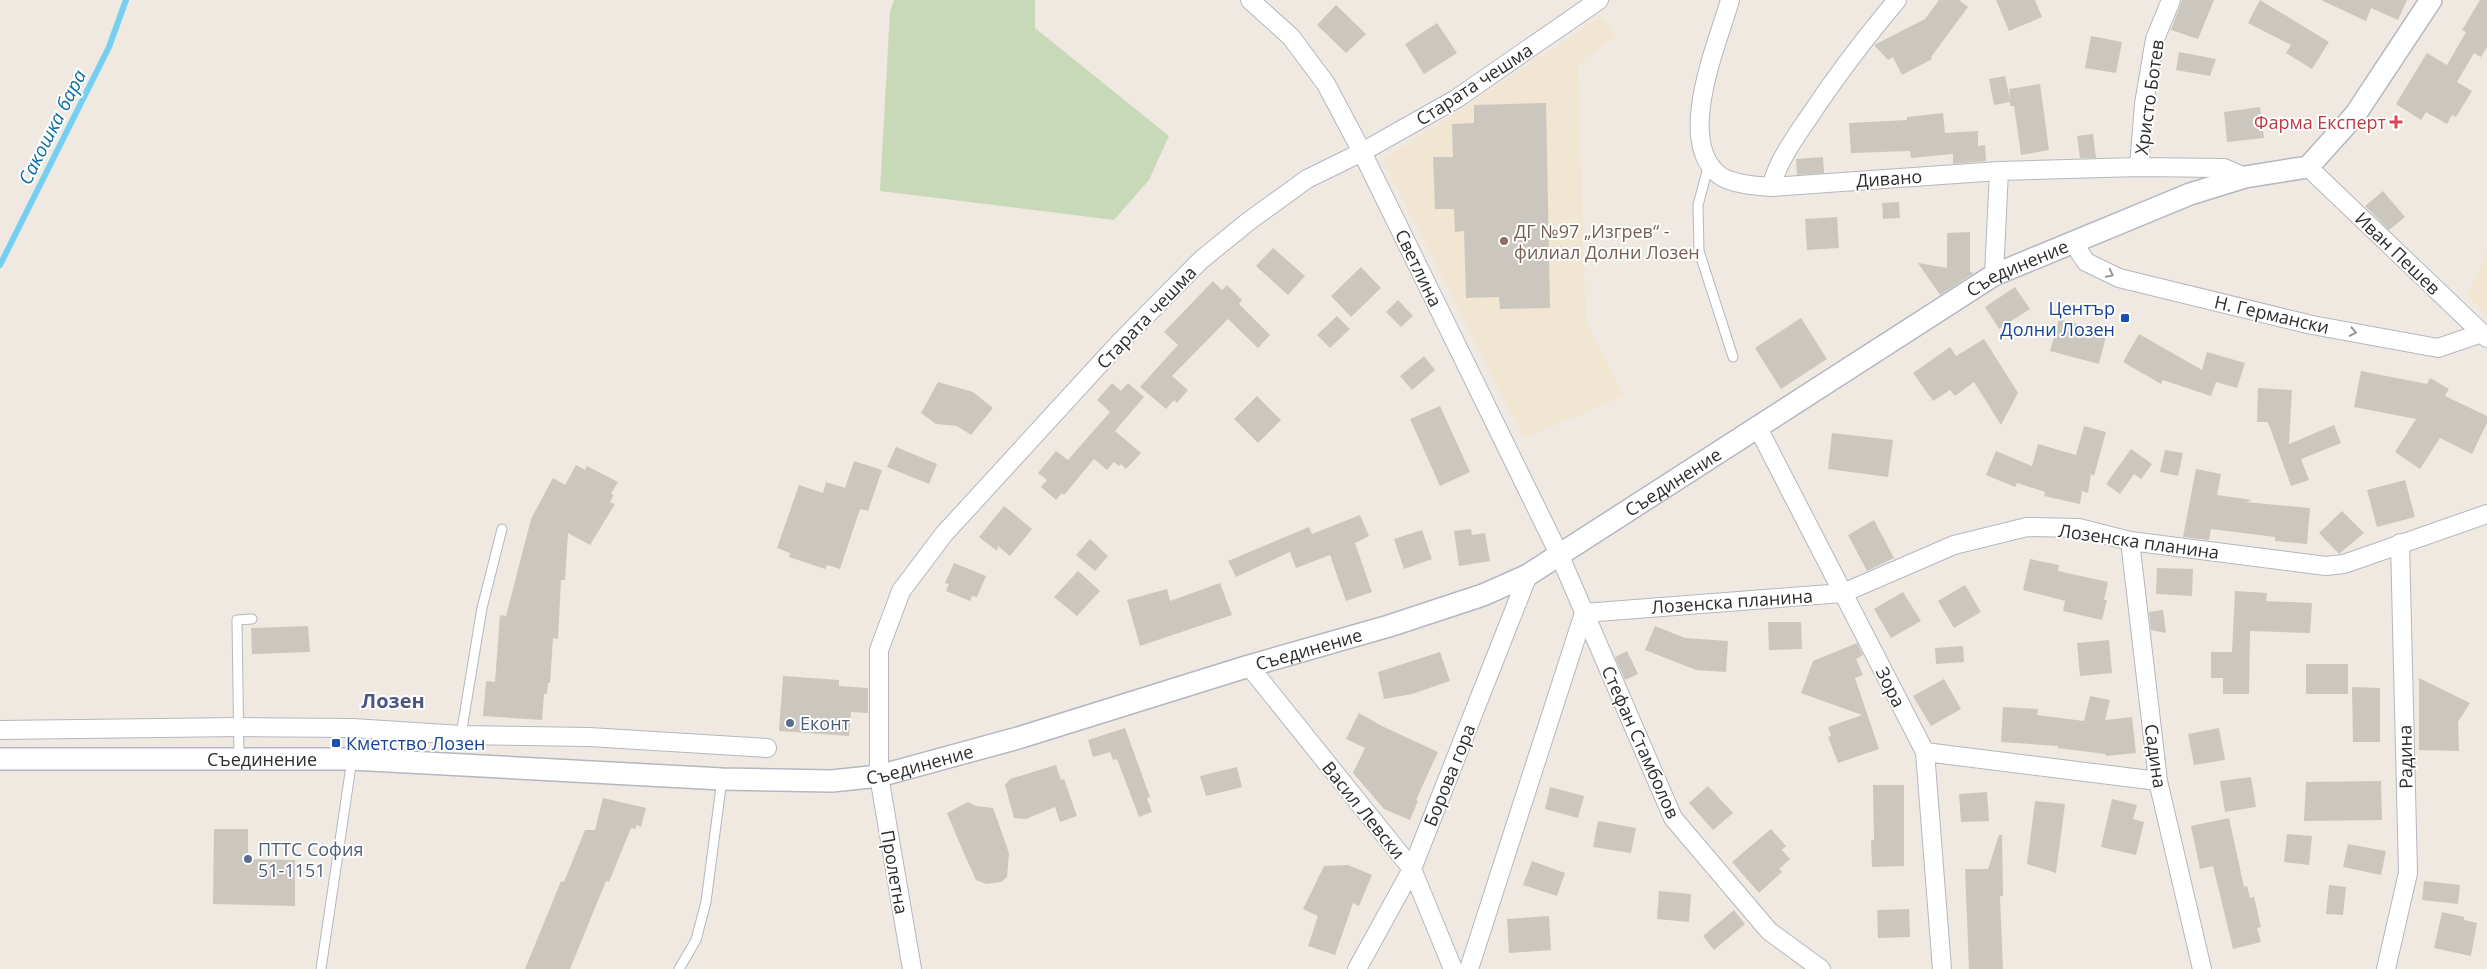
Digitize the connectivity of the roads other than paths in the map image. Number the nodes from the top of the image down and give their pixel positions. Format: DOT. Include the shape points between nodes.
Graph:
graph roads {
  1 [pos="1250,0"];
  2 [pos="1599,0"];
  3 [pos="1730,0"];
  4 [pos="1897,0"];
  5 [pos="2171,0"];
  6 [pos="2431,0"];
  7 [pos="1362,152"];
  8 [pos="1709,164"];
  9 [pos="2308,167"];
  10 [pos="2139,168"];
  11 [pos="1999,171"];
  12 [pos="2245,177"];
  13 [pos="1771,187"];
  14 [pos="2074,244"];
  15 [pos="1994,275"];
  16 [pos="2484,335"];
  17 [pos="1732,357"];
  18 [pos="1758,428"];
  19 [pos="2487,514"];
  20 [pos="502,529"];
  21 [pos="2130,541"];
  22 [pos="2400,543"];
  23 [pos="1559,554"];
  24 [pos="1528,575"];
  25 [pos="1843,592"];
  26 [pos="1584,613"];
  27 [pos="252,620"];
  28 [pos="1249,666"];
  29 [pos="239,727"];
  30 [pos="0,730"];
  31 [pos="461,736"];
  32 [pos="768,748"];
  33 [pos="1925,752"];
  34 [pos="0,758"];
  35 [pos="239,758"];
  36 [pos="352,759"];
  37 [pos="879,776"];
  38 [pos="722,779"];
  39 [pos="2158,781"];
  40 [pos="1412,869"];
  41 [pos="321,969"];
  42 [pos="679,969"];
  43 [pos="912,969"];
  44 [pos="1358,969"];
  45 [pos="1453,969"];
  46 [pos="1470,969"];
  47 [pos="1821,969"];
  48 [pos="1942,969"];
  49 [pos="2202,969"];
  50 [pos="2386,969"];
  1 -- 7 [label="street, Светлина" via="1291,37 1326,84"];
  2 -- 7 [label="street, Старата чешма" via="1456,99"];
  3 -- 8 [label="street" via="1701,99 1698,125"];
  4 -- 13 [label="street" via="1818,104 1775,171"];
  5 -- 10 [label="street, Христо Ботев" via="2154,40"];
  6 -- 9 [label="street" via="2355,115"];
  7 -- 23 [label="street, Светлина"];
  7 -- 37 [label="street, Старата чешма" via="1307,179 1201,260 1119,343 944,534 901,591 879,650"];
  8 -- 13 [label="street, Дивано" via="1720,176 1748,185"];
  8 -- 17 [label="lane" via="1698,205 1699,251"];
  9 -- 12 [label="street, Съединение"];
  9 -- 16 [label="street, Иван Пешев"];
  10 -- 11 [label="street, Дивано"];
  10 -- 12 [label="street, Дивано" via="2224,168"];
  11 -- 13 [label="street, Дивано"];
  11 -- 15 [label="street"];
  12 -- 14 [label="street, Съединение" via="2190,194"];
  14 -- 15 [label="street, Съединение"];
  14 -- 16 [label="street, Н. Германски, one-way" via="2086,262 2119,278 2312,325 2438,348"];
  15 -- 18 [label="street, Съединение"];
  18 -- 23 [label="street, Съединение"];
  18 -- 25 [label="street, Зора"];
  19 -- 22 [label="street, Лозенска планина"];
  20 -- 31 [label="lane" via="482,608"];
  21 -- 22 [label="street, Лозенска планина" via="2326,566 2344,564"];
  21 -- 25 [label="street, Лозенска планина" via="2079,528 2027,527 1954,545"];
  21 -- 39 [label="street, Садина"];
  22 -- 50 [label="street, Радина" via="2408,873"];
  23 -- 24 [label="street, Съединение"];
  23 -- 26 [label="street, Стефан Стамболов"];
  24 -- 28 [label="street, Съединение" via="1483,595 1389,626"];
  24 -- 40 [label="street, Борова гора"];
  25 -- 26 [label="street, Лозенска планина"];
  25 -- 33 [label="street, Зора"];
  26 -- 46 [label="street"];
  26 -- 47 [label="street, Стефан Стамболов" via="1673,818 1769,931"];
  27 -- 29 [label="lane" via="237,620"];
  28 -- 37 [label="street, Съединение" via="1018,738"];
  28 -- 40 [label="street, Васил Левски"];
  29 -- 30 [label="street"];
  29 -- 31 [label="street" via="353,728"];
  29 -- 35 [label="lane"];
  31 -- 32 [label="street" via="589,737"];
  33 -- 39 [label="street"];
  33 -- 48 [label="street, Зора"];
  34 -- 35 [label="street, Съединение"];
  35 -- 36 [label="street, Съединение"];
  36 -- 38 [label="street, Съединение"];
  36 -- 41 [label="lane"];
  37 -- 38 [label="street, Съединение" via="832,781"];
  37 -- 43 [label="street, Пролетна"];
  38 -- 42 [label="lane" via="706,902 696,940"];
  39 -- 49 [label="street, Садина"];
  40 -- 44 [label="street, Борова гора"];
  40 -- 45 [label="street, Васил Левски"];
}
